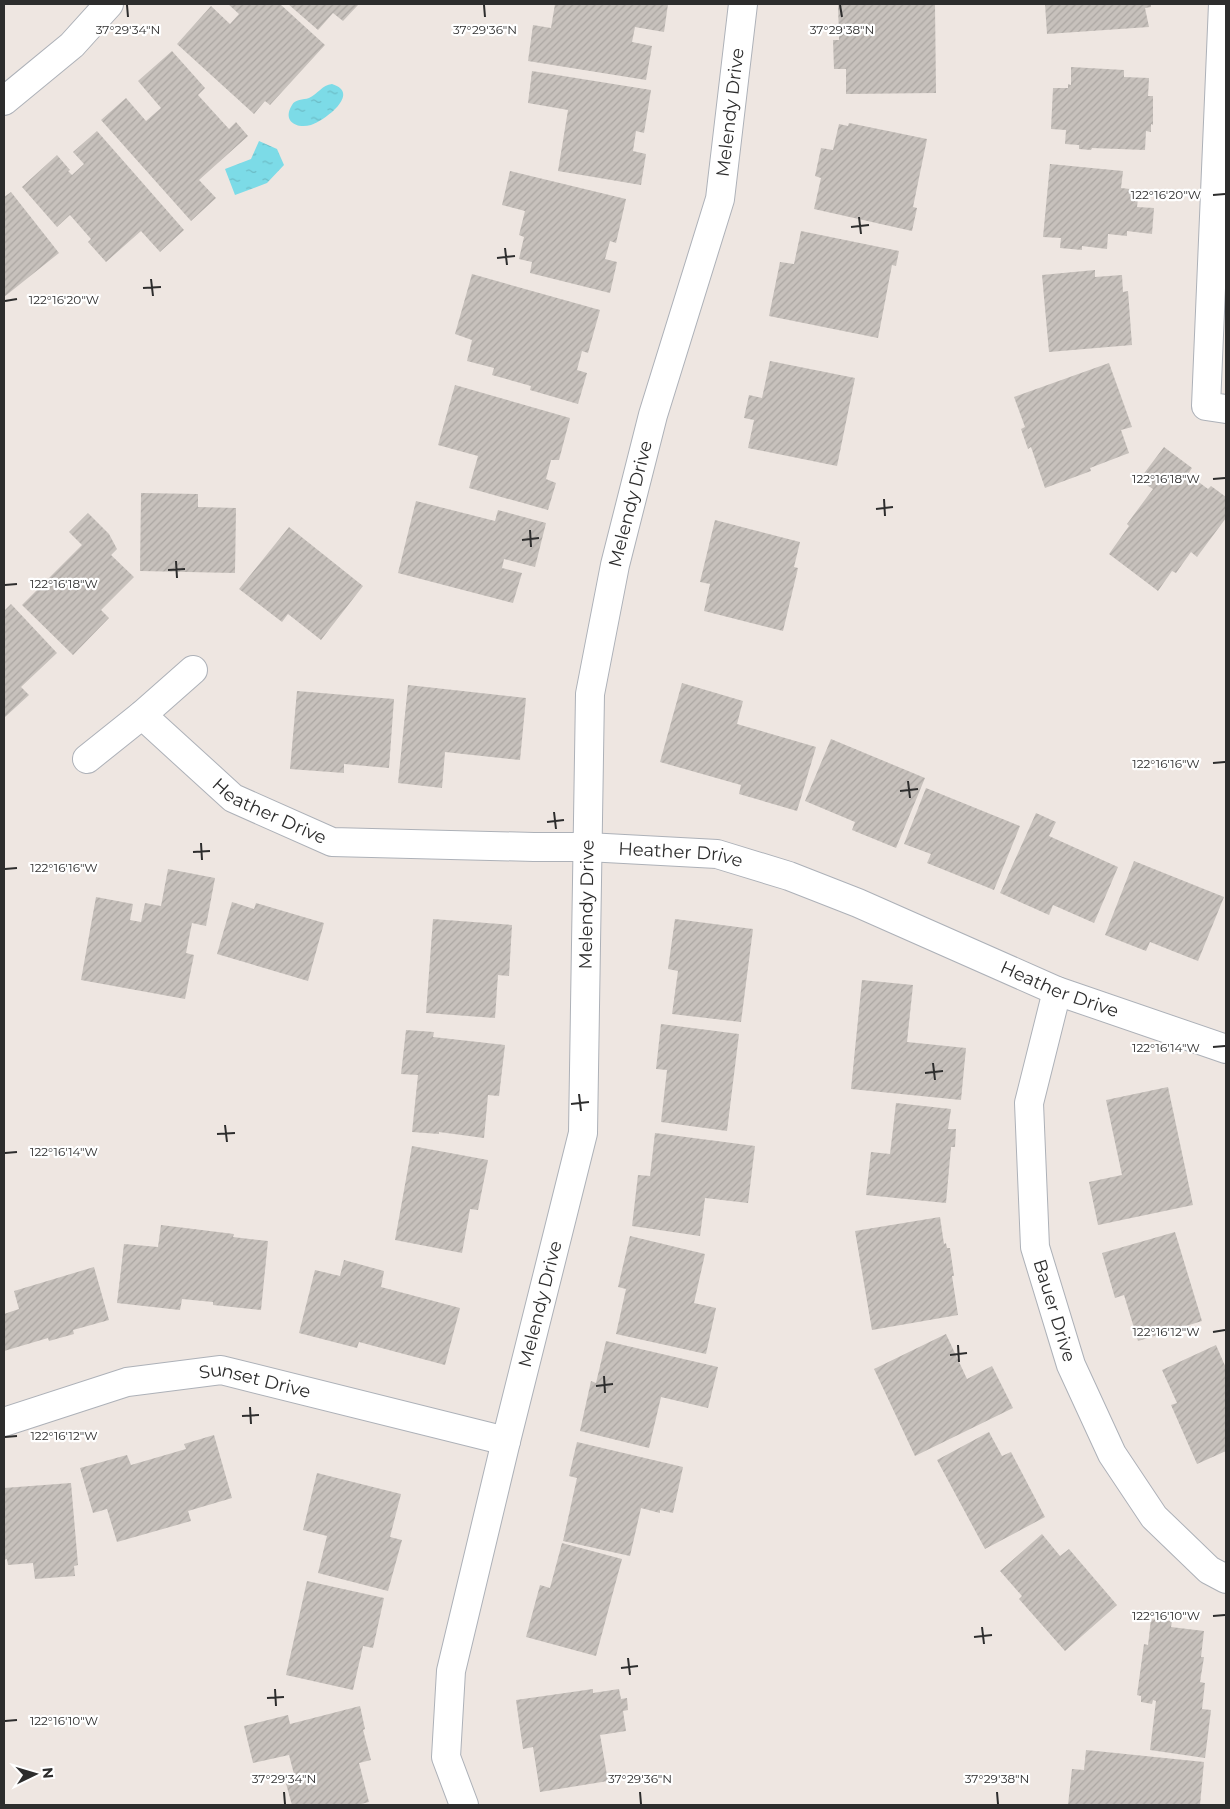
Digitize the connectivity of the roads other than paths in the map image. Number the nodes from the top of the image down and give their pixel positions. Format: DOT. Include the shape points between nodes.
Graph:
graph roads {
  1 [pos="109,4"];
  2 [pos="743,4"];
  3 [pos="1223,4"];
  4 [pos="4,101"];
  5 [pos="1226,409"];
  6 [pos="193,670"];
  7 [pos="142,715"];
  8 [pos="87,759"];
  9 [pos="587,847"];
  10 [pos="1056,991"];
  11 [pos="1226,1049"];
  12 [pos="4,1422"];
  13 [pos="506,1441"];
  14 [pos="1226,1579"];
  15 [pos="464,1805"];
  1 -- 4 [label="street" via="72,45"];
  2 -- 9 [label="street, Melendy Drive" via="720,199 653,415 616,565 590,694"];
  3 -- 5 [label="street" via="1206,406"];
  6 -- 7 [label="street"];
  7 -- 8 [label="street"];
  7 -- 9 [label="street, Heather Drive" via="233,798 332,842"];
  9 -- 10 [label="street, Heather Drive" via="717,854 789,876"];
  9 -- 13 [label="street, Melendy Drive" via="583,1133"];
  10 -- 11 [label="street, Heather Drive"];
  10 -- 14 [label="street, Bauer Drive" via="1029,1103 1035,1247 1071,1365 1112,1454 1154,1517 1209,1570"];
  12 -- 13 [label="street, Sunset Drive" via="127,1382 221,1370"];
  13 -- 15 [label="street, Melendy Drive" via="451,1671 446,1757"];
}
